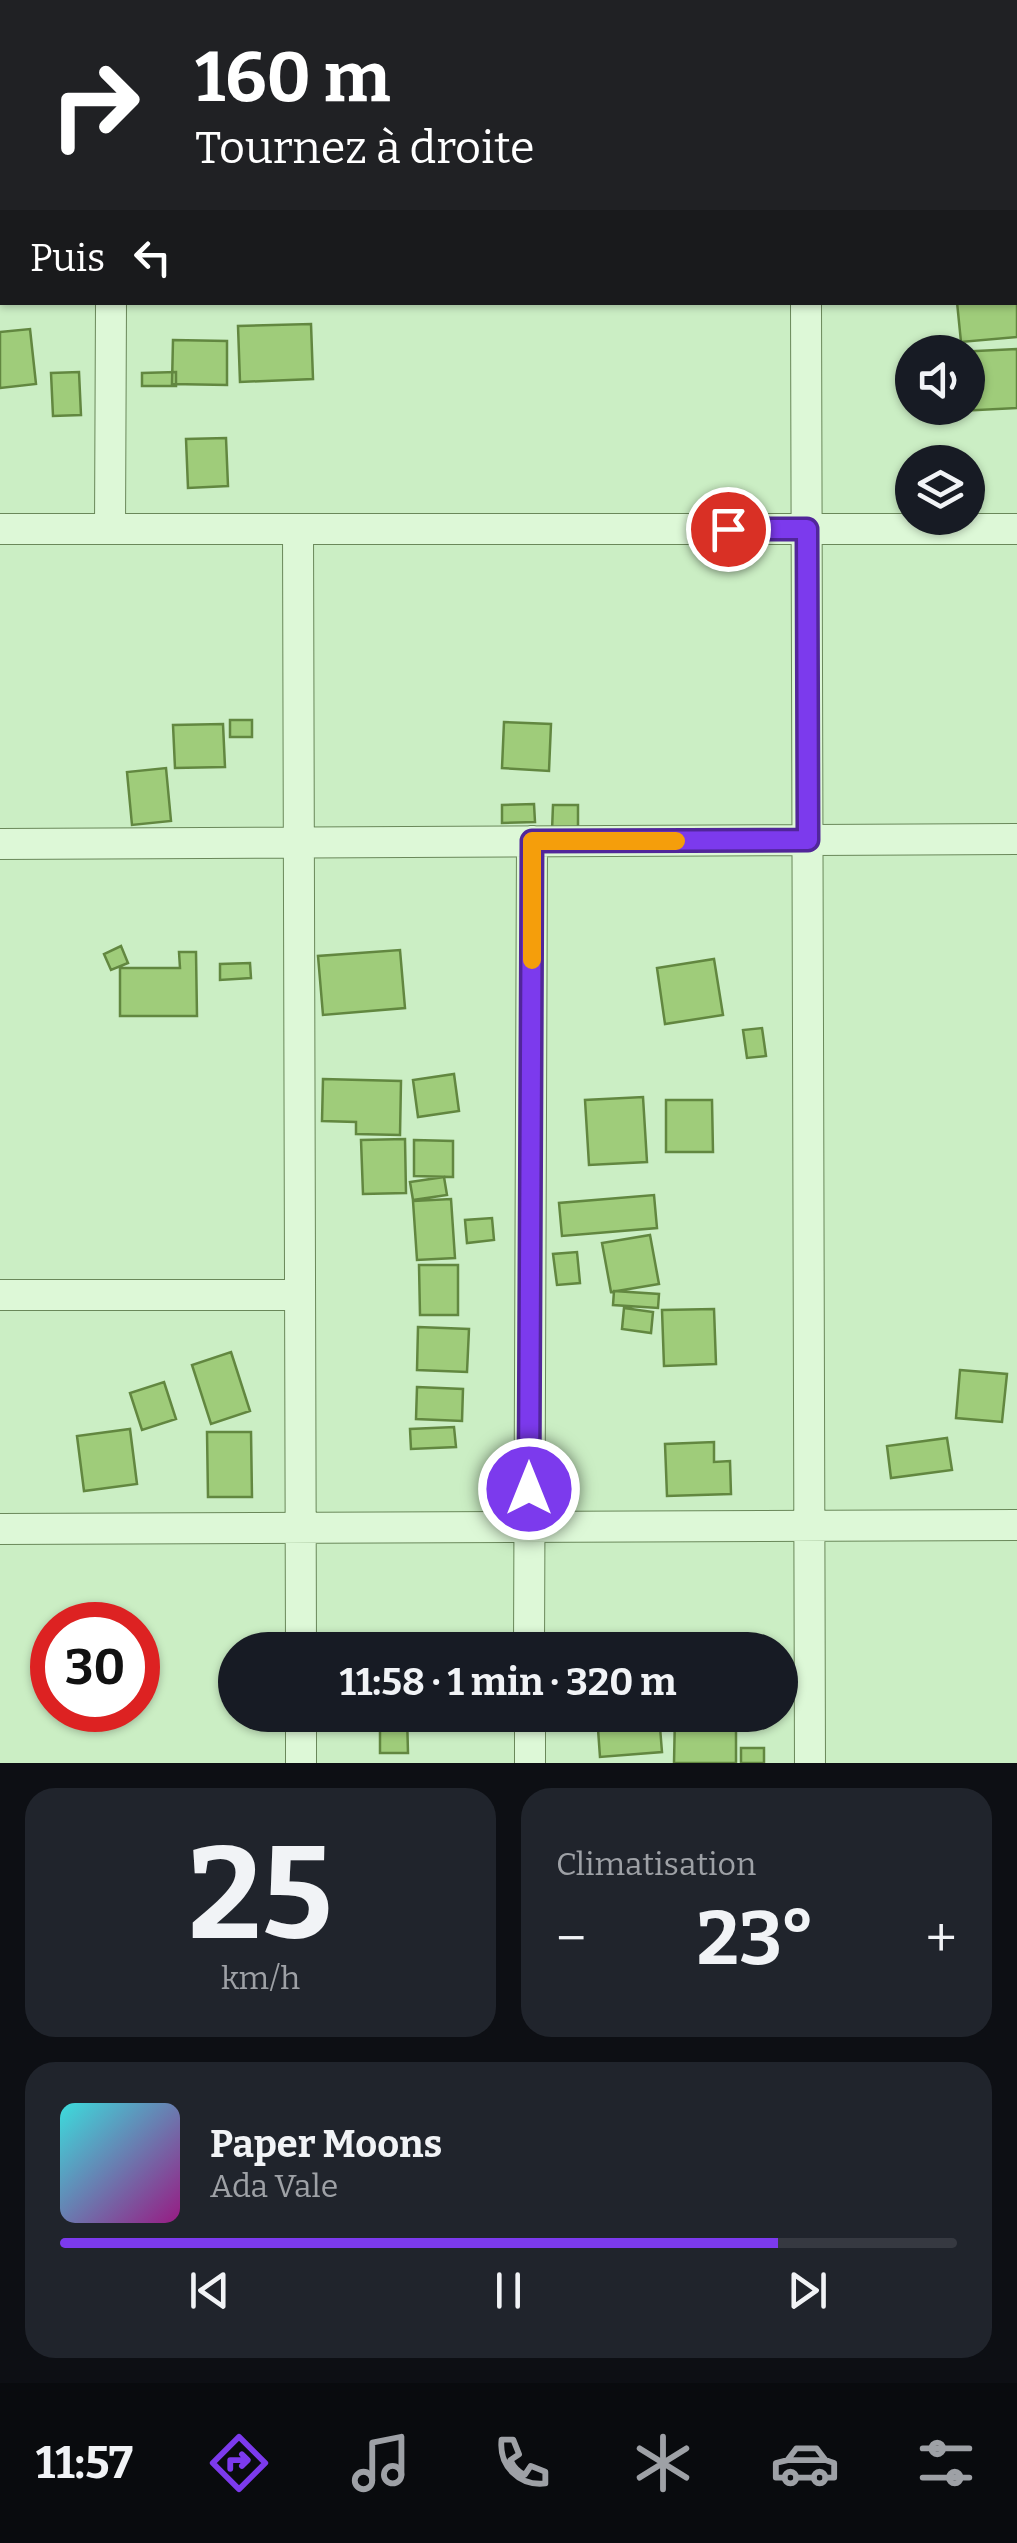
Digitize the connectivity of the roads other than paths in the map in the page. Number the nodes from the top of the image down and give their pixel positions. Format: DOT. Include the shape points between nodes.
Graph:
graph roads {
  1 [pos="110,305"];
  2 [pos="806,305"];
  3 [pos="0,529"];
  4 [pos="110,529"];
  5 [pos="298,529"];
  6 [pos="807,529"];
  7 [pos="1017,529"];
  8 [pos="1017,839"];
  9 [pos="808,840"];
  10 [pos="532,841"];
  11 [pos="301,842"];
  12 [pos="0,844"];
  13 [pos="0,1295"];
  14 [pos="299,1295"];
  15 [pos="809,1526"];
  16 [pos="1017,1526"];
  17 [pos="528,1527"];
  18 [pos="301,1528"];
  19 [pos="0,1529"];
  20 [pos="301,1632"];
  21 [pos="529,1632"];
  22 [pos="301,1732"];
  23 [pos="530,1732"];
  24 [pos="301,1763"];
  25 [pos="530,1763"];
  26 [pos="810,1763"];
  1 -- 4 [label="street"];
  2 -- 6 [label="street"];
  3 -- 4 [label="street"];
  4 -- 5 [label="street"];
  5 -- 6 [label="street"];
  5 -- 11 [label="street"];
  6 -- 7 [label="street"];
  6 -- 9 [label="street"];
  8 -- 9 [label="street"];
  9 -- 10 [label="street"];
  9 -- 15 [label="street"];
  10 -- 11 [label="street"];
  10 -- 17 [label="street"];
  11 -- 12 [label="street"];
  11 -- 14 [label="street"];
  13 -- 14 [label="street"];
  14 -- 18 [label="street"];
  15 -- 16 [label="street"];
  15 -- 17 [label="street"];
  15 -- 26 [label="street"];
  17 -- 18 [label="street"];
  17 -- 21 [label="street"];
  18 -- 19 [label="street"];
  18 -- 20 [label="street"];
  22 -- 24 [label="street"];
  23 -- 25 [label="street"];
}
